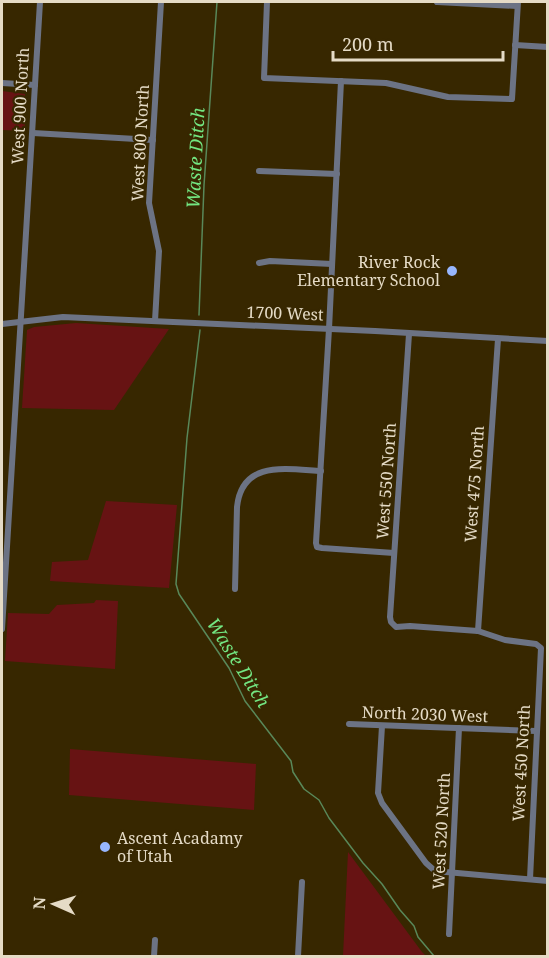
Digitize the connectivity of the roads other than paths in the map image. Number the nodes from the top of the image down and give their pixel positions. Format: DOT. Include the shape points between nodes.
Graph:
graph roads {
  1 [pos="40,2"];
  2 [pos="161,2"];
  3 [pos="267,2"];
  4 [pos="437,2"];
  5 [pos="518,4"];
  6 [pos="515,45"];
  7 [pos="548,47"];
  8 [pos="341,81"];
  9 [pos="2,83"];
  10 [pos="35,85"];
  11 [pos="33,133"];
  12 [pos="153,140"];
  13 [pos="260,171"];
  14 [pos="337,174"];
  15 [pos="259,263"];
  16 [pos="332,264"];
  17 [pos="155,321"];
  18 [pos="21,323"];
  19 [pos="2,324"];
  20 [pos="329,329"];
  21 [pos="410,334"];
  22 [pos="498,339"];
  23 [pos="548,341"];
  24 [pos="321,471"];
  25 [pos="394,553"];
  26 [pos="235,589"];
  27 [pos="2,629"];
  28 [pos="477,631"];
  29 [pos="349,724"];
  30 [pos="382,726"];
  31 [pos="459,729"];
  32 [pos="536,731"];
  33 [pos="452,872"];
  34 [pos="530,879"];
  35 [pos="548,880"];
  36 [pos="302,882"];
  37 [pos="449,934"];
  38 [pos="155,940"];
  39 [pos="154,957"];
  40 [pos="298,957"];
  1 -- 10 [label="street, West 900 North"];
  2 -- 12 [label="street, West 800 North"];
  3 -- 8 [label="street" via="264,78"];
  4 -- 5 [label="street"];
  5 -- 6 [label="street"];
  6 -- 7 [label="street"];
  6 -- 8 [label="street" via="512,99 448,97 387,83"];
  8 -- 14 [label="street"];
  9 -- 10 [label="street"];
  10 -- 11 [label="street, West 900 North"];
  11 -- 12 [label="street"];
  11 -- 18 [label="street, West 900 North"];
  12 -- 17 [label="street, West 800 North" via="149,203 159,251"];
  13 -- 14 [label="street"];
  14 -- 16 [label="street"];
  15 -- 16 [label="street"];
  16 -- 20 [label="street"];
  17 -- 18 [label="street, 1700 West" via="63,317"];
  17 -- 20 [label="street, 1700 West"];
  18 -- 19 [label="street, 1700 West"];
  18 -- 27 [label="street, West 900 North"];
  20 -- 21 [label="street, 1700 West"];
  20 -- 24 [label="street"];
  21 -- 22 [label="street, 1700 West"];
  21 -- 25 [label="street, West 550 North"];
  22 -- 23 [label="street, 1700 West"];
  22 -- 28 [label="street, West 475 North"];
  24 -- 25 [label="street" via="317,547"];
  24 -- 26 [label="street" via="267,470 248,480 240,491 237,507"];
  25 -- 28 [label="street, West 550 North" via="390,617 396,627"];
  28 -- 32 [label="street, West 450 North" via="505,640 531,642 541,648"];
  29 -- 30 [label="street, North 2030 West"];
  30 -- 31 [label="street, North 2030 West"];
  30 -- 33 [label="street" via="378,793 382,803 426,864 435,871"];
  31 -- 32 [label="street, North 2030 West"];
  31 -- 33 [label="street, West 520 North"];
  32 -- 34 [label="street, West 450 North"];
  33 -- 34 [label="street"];
  33 -- 37 [label="street, West 520 North"];
  34 -- 35 [label="street"];
  36 -- 40 [label="street"];
  38 -- 39 [label="street"];
}
